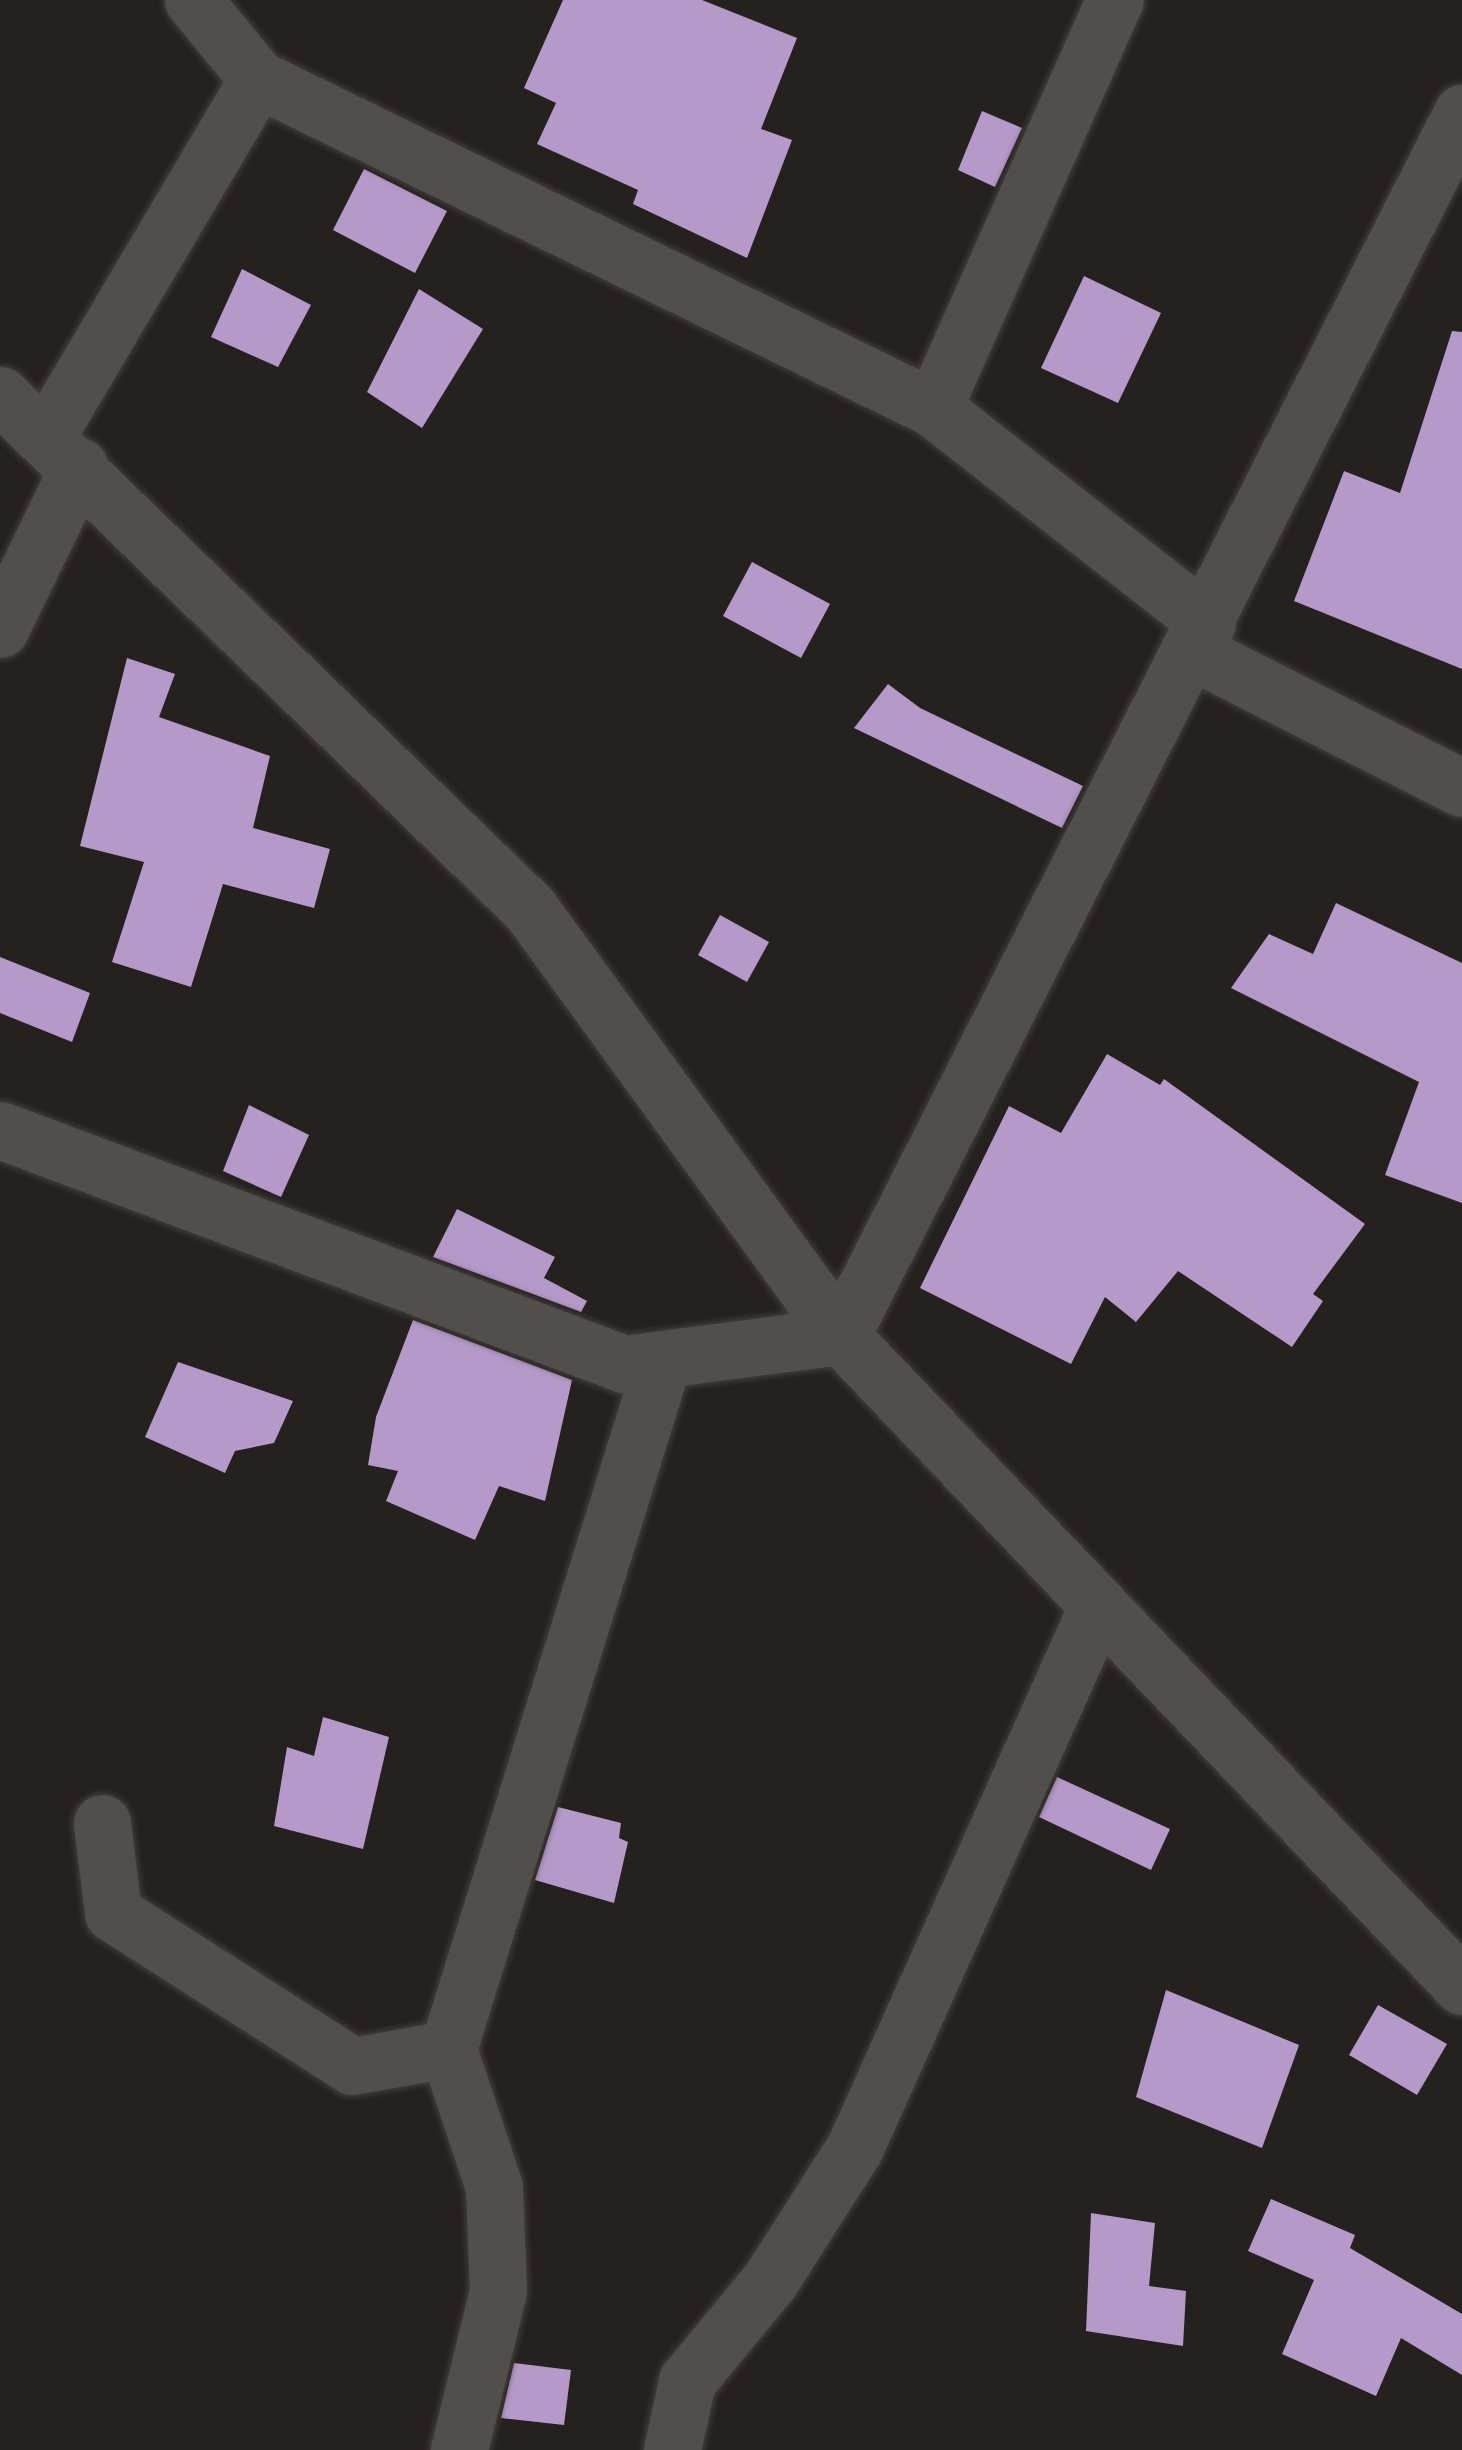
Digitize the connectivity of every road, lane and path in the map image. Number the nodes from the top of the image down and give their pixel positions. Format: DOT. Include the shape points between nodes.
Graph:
graph roads {
  1 [pos="193,0"];
  2 [pos="1115,0"];
  3 [pos="258,79"];
  4 [pos="1462,113"];
  5 [pos="0,395"];
  6 [pos="933,408"];
  7 [pos="63,452"];
  8 [pos="0,629"];
  9 [pos="1200,637"];
  10 [pos="1462,788"];
  11 [pos="0,1130"];
  12 [pos="841,1336"];
  13 [pos="663,1360"];
  14 [pos="1098,1604"];
  15 [pos="102,1823"];
  16 [pos="1462,1986"];
  17 [pos="448,2049"];
  18 [pos="459,2450"];
  19 [pos="672,2450"];
  1 -- 3 [label="street"];
  2 -- 6 [label="street"];
  3 -- 6 [label="street"];
  3 -- 7 [label="street"];
  4 -- 9 [label="street"];
  5 -- 7 [label="street"];
  6 -- 9 [label="street"];
  7 -- 8 [label="street"];
  7 -- 12 [label="street" via="530,908"];
  9 -- 10 [label="street"];
  9 -- 12 [label="street"];
  11 -- 13 [label="street" via="624,1364"];
  12 -- 13 [label="street"];
  12 -- 14 [label="street"];
  13 -- 17 [label="street"];
  14 -- 16 [label="street"];
  14 -- 19 [label="street" via="855,2147 771,2278 688,2381"];
  15 -- 17 [label="street" via="113,1913 352,2066"];
  17 -- 18 [label="street" via="494,2187 498,2290"];
}
